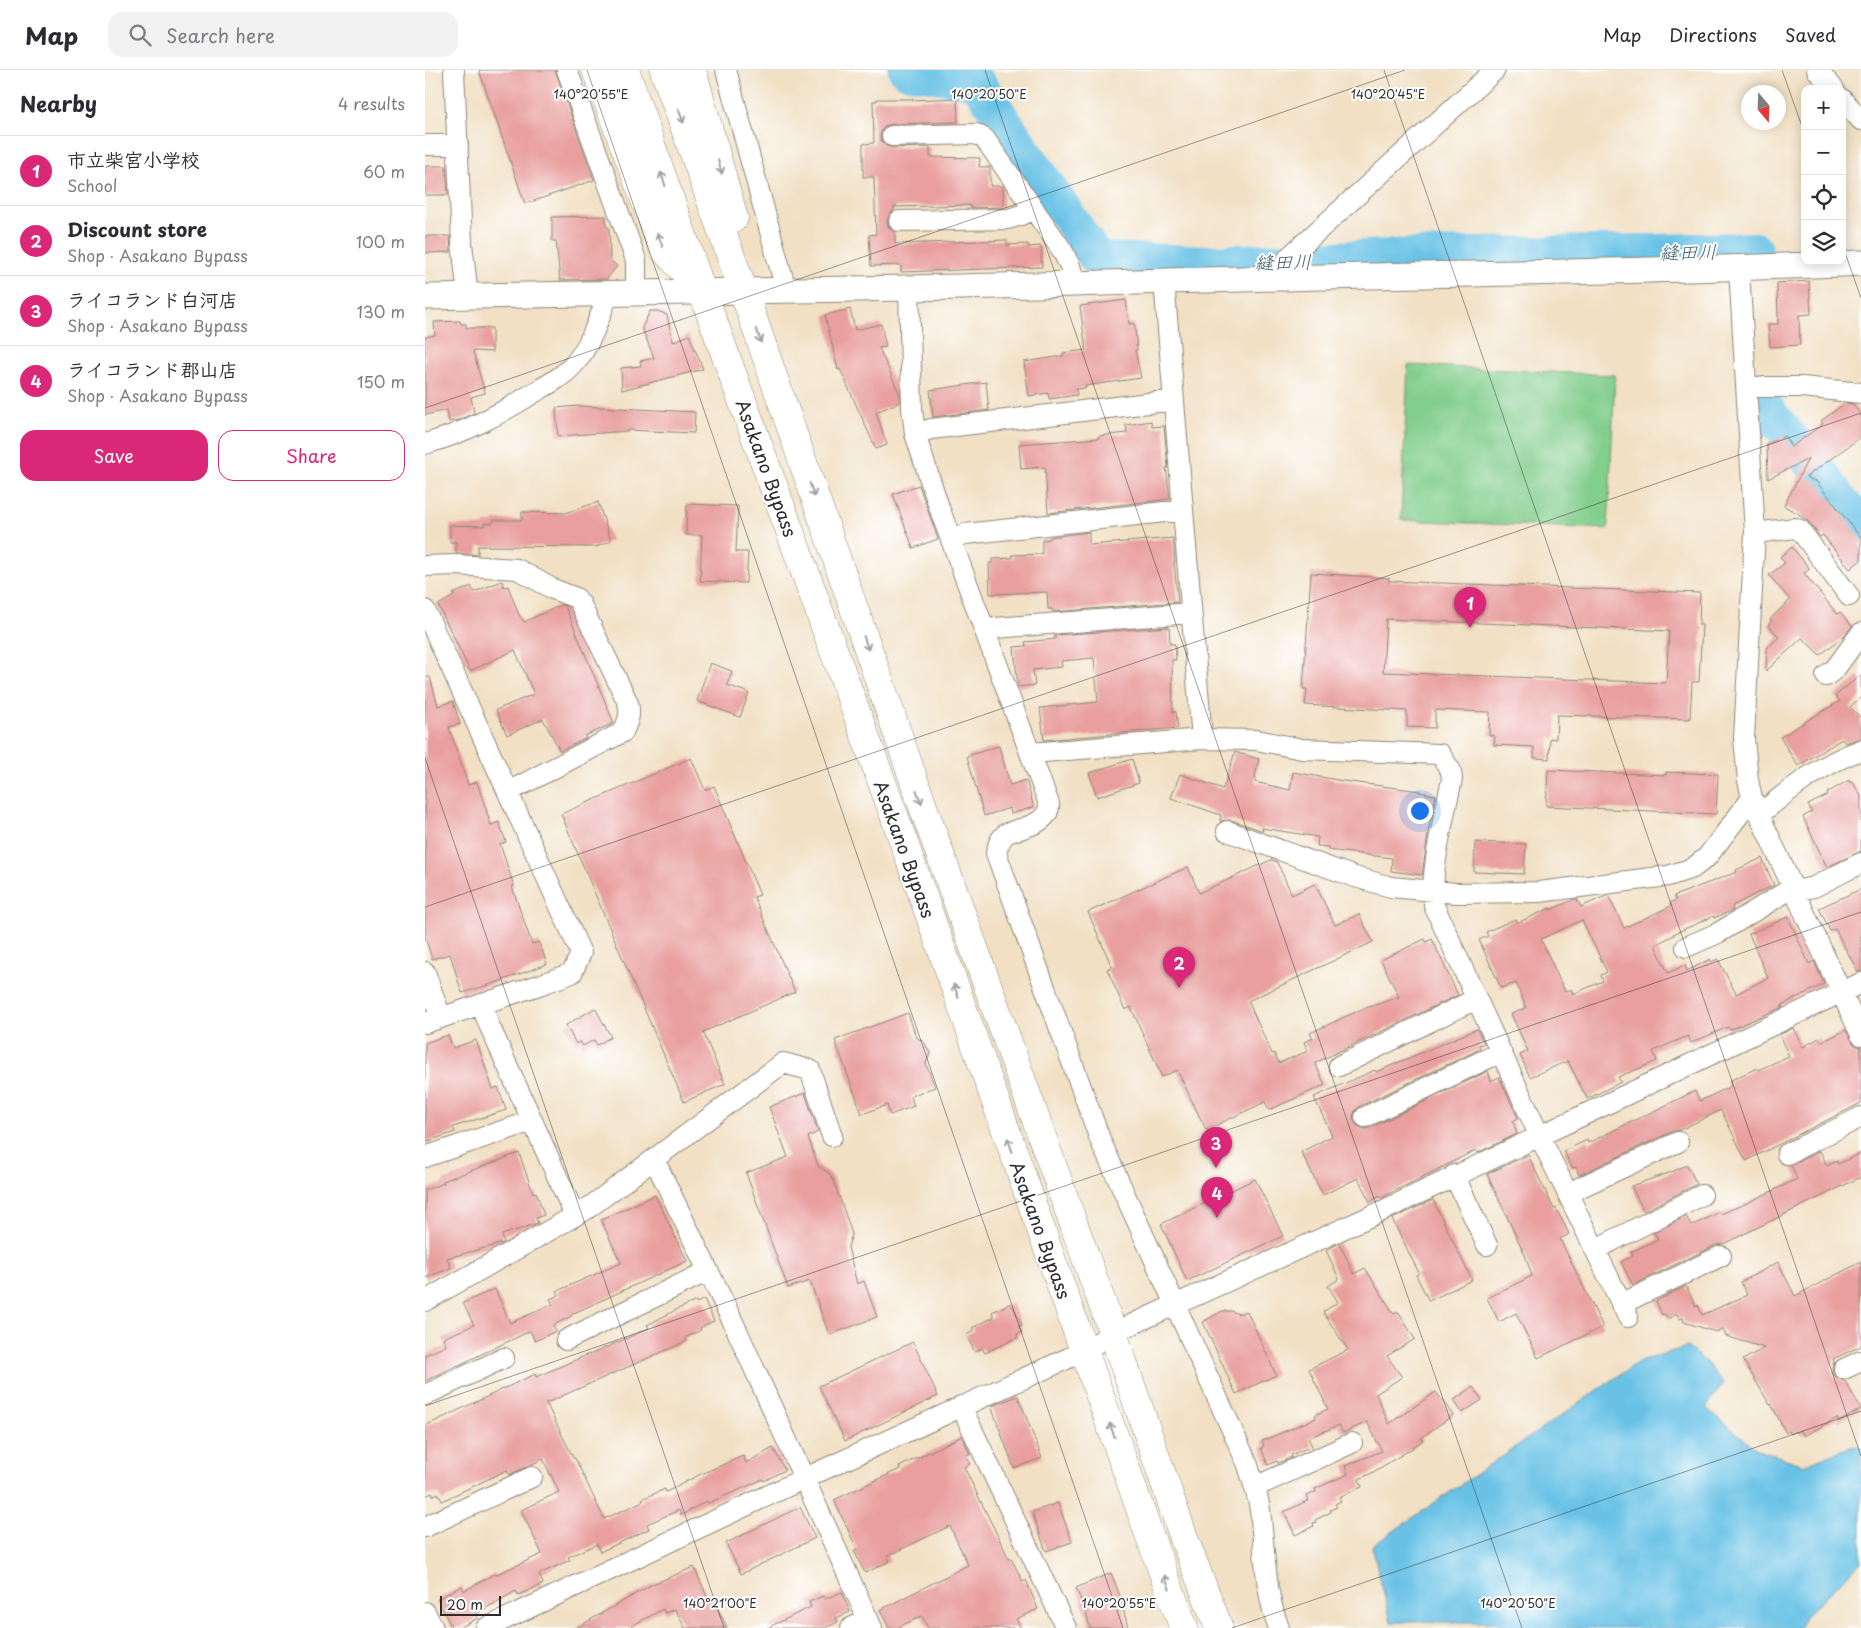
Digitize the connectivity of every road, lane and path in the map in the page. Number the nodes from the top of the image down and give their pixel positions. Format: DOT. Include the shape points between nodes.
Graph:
graph roads {
  1 [pos="454,70"];
  2 [pos="567,70"];
  3 [pos="596,70"];
  4 [pos="625,70"];
  5 [pos="664,70"];
  6 [pos="692,70"];
  7 [pos="726,70"];
  8 [pos="1495,70"];
  9 [pos="1817,70"];
  10 [pos="1830,85"];
  11 [pos="1846,103"];
  12 [pos="1861,120"];
  13 [pos="892,136"];
  14 [pos="425,145"];
  15 [pos="458,145"];
  16 [pos="1034,209"];
  17 [pos="899,221"];
  18 [pos="1861,264"];
  19 [pos="1739,269"];
  20 [pos="1276,278"];
  21 [pos="1164,282"];
  22 [pos="1075,284"];
  23 [pos="909,288"];
  24 [pos="743,290"];
  25 [pos="786,290"];
  26 [pos="702,291"];
  27 [pos="608,294"];
  28 [pos="636,294"];
  29 [pos="468,296"];
  30 [pos="425,297"];
  31 [pos="1746,387"];
  32 [pos="1861,393"];
  33 [pos="1174,400"];
  34 [pos="915,434"];
  35 [pos="425,444"];
  36 [pos="1183,510"];
  37 [pos="1755,533"];
  38 [pos="951,539"];
  39 [pos="425,566"];
  40 [pos="1849,596"];
  41 [pos="425,610"];
  42 [pos="1191,613"];
  43 [pos="986,632"];
  44 [pos="1861,633"];
  45 [pos="1826,676"];
  46 [pos="1201,739"];
  47 [pos="1861,750"];
  48 [pos="1031,753"];
  49 [pos="509,792"];
  50 [pos="1756,806"];
  51 [pos="1227,831"];
  52 [pos="1861,863"];
  53 [pos="1793,890"];
  54 [pos="1433,891"];
  55 [pos="1686,947"];
  56 [pos="425,972"];
  57 [pos="1861,983"];
  58 [pos="1841,993"];
  59 [pos="1476,999"];
  60 [pos="481,1004"];
  61 [pos="433,1021"];
  62 [pos="1861,1035"];
  63 [pos="1501,1052"];
  64 [pos="1339,1066"];
  65 [pos="1365,1117"];
  66 [pos="1861,1117"];
  67 [pos="532,1121"];
  68 [pos="1539,1135"];
  69 [pos="833,1136"];
  70 [pos="1678,1142"];
  71 [pos="1787,1154"];
  72 [pos="425,1157"];
  73 [pos="654,1159"];
  74 [pos="1454,1175"];
  75 [pos="1568,1193"];
  76 [pos="1702,1195"];
  77 [pos="575,1216"];
  78 [pos="1487,1245"];
  79 [pos="1596,1249"];
  80 [pos="1721,1256"];
  81 [pos="708,1271"];
  82 [pos="425,1301"];
  83 [pos="1174,1305"];
  84 [pos="1113,1333"];
  85 [pos="566,1340"];
  86 [pos="1083,1350"];
  87 [pos="504,1358"];
  88 [pos="425,1394"];
  89 [pos="961,1406"];
  90 [pos="1352,1443"];
  91 [pos="531,1477"];
  92 [pos="803,1479"];
  93 [pos="1255,1487"];
  94 [pos="425,1527"];
  95 [pos="425,1612"];
  96 [pos="864,1625"];
  97 [pos="433,1628"];
  98 [pos="486,1628"];
  99 [pos="1066,1628"];
  100 [pos="1185,1628"];
  101 [pos="1219,1628"];
  102 [pos="1279,1628"];
  1 -- 15 [label="street"];
  2 -- 28 [label="street" via="636,260"];
  26 -- 3 [label="highway, one-way" via="663,248"];
  26 -- 4 [label="highway, Asakano Bypass, one-way"];
  5 -- 24 [label="highway, Asakano Bypass, one-way"];
  6 -- 24 [label="highway, one-way" via="733,210"];
  7 -- 25 [label="street"];
  8 -- 20 [label="street" via="1289,257"];
  9 -- 10 [label="street"];
  11 -- 12 [label="street"];
  13 -- 16 [label="street" via="981,136"];
  14 -- 15 [label="street"];
  15 -- 29 [label="street"];
  16 -- 17 [label="street" via="1008,219"];
  16 -- 22 [label="street" via="1062,250"];
  18 -- 19 [label="street"];
  19 -- 20 [label="street"];
  19 -- 31 [label="street"];
  20 -- 21 [label="street"];
  21 -- 22 [label="street"];
  21 -- 33 [label="street"];
  22 -- 23 [label="street"];
  23 -- 25 [label="street"];
  23 -- 34 [label="street"];
  24 -- 25 [label="street"];
  24 -- 26 [label="street"];
  24 -- 84 [label="highway, Asakano Bypass, one-way" via="897,734"];
  26 -- 28 [label="street"];
  86 -- 26 [label="highway, Asakano Bypass, one-way" via="894,817"];
  27 -- 28 [label="street"];
  27 -- 29 [label="street"];
  27 -- 35 [label="street" via="597,326 569,369 507,410 458,434"];
  29 -- 30 [label="street"];
  31 -- 32 [label="street" via="1788,386"];
  31 -- 37 [label="street"];
  33 -- 34 [label="street" via="931,429"];
  33 -- 36 [label="street"];
  34 -- 38 [label="street"];
  36 -- 38 [label="street" via="965,534"];
  36 -- 42 [label="street"];
  37 -- 40 [label="street" via="1789,528 1800,530"];
  37 -- 50 [label="street" via="1744,738 1748,780"];
  38 -- 43 [label="street"];
  39 -- 49 [label="street" via="503,566 517,569 576,598 628,703 629,721 623,732"];
  41 -- 49 [label="street"];
  42 -- 43 [label="street" via="995,628"];
  42 -- 46 [label="street"];
  43 -- 48 [label="street"];
  44 -- 45 [label="street" via="1835,669"];
  46 -- 48 [label="street"];
  46 -- 54 [label="street" via="1257,740 1302,749 1440,754 1451,771 1452,779"];
  47 -- 50 [label="street"];
  48 -- 83 [label="street" via="1049,808 1041,821 1003,836 996,853 1101,1142"];
  49 -- 60 [label="street" via="581,953 572,972"];
  50 -- 53 [label="street"];
  50 -- 54 [label="street" via="1707,857 1693,868 1668,876 1539,892"];
  51 -- 54 [label="street" via="1371,882"];
  52 -- 53 [label="street" via="1814,887"];
  53 -- 55 [label="street" via="1718,933"];
  53 -- 58 [label="street"];
  54 -- 59 [label="street" via="1438,916"];
  56 -- 61 [label="street"];
  57 -- 58 [label="street"];
  58 -- 62 [label="street"];
  58 -- 68 [label="street"];
  59 -- 63 [label="street"];
  59 -- 64 [label="street"];
  60 -- 61 [label="street"];
  60 -- 67 [label="street"];
  63 -- 65 [label="street"];
  63 -- 68 [label="street"];
  66 -- 71 [label="street"];
  67 -- 72 [label="street"];
  67 -- 77 [label="street"];
  68 -- 74 [label="street"];
  68 -- 75 [label="street"];
  69 -- 73 [label="street" via="810,1070 783,1063"];
  70 -- 75 [label="street"];
  73 -- 77 [label="street"];
  73 -- 81 [label="street"];
  74 -- 78 [label="street"];
  74 -- 83 [label="street"];
  75 -- 79 [label="street"];
  76 -- 79 [label="street"];
  77 -- 82 [label="street"];
  79 -- 80 [label="street" via="1624,1310"];
  81 -- 85 [label="street"];
  81 -- 92 [label="street"];
  83 -- 84 [label="street"];
  83 -- 93 [label="street" via="1248,1465"];
  84 -- 86 [label="street"];
  84 -- 101 [label="highway, Asakano Bypass" via="1185,1541"];
  86 -- 89 [label="street"];
  100 -- 86 [label="highway, Asakano Bypass, one-way"];
  87 -- 88 [label="street"];
  89 -- 92 [label="street"];
  89 -- 99 [label="street"];
  90 -- 93 [label="street"];
  91 -- 94 [label="street"];
  92 -- 96 [label="street"];
  92 -- 98 [label="street"];
  93 -- 102 [label="street" via="1263,1558"];
  95 -- 97 [label="street"];
}
